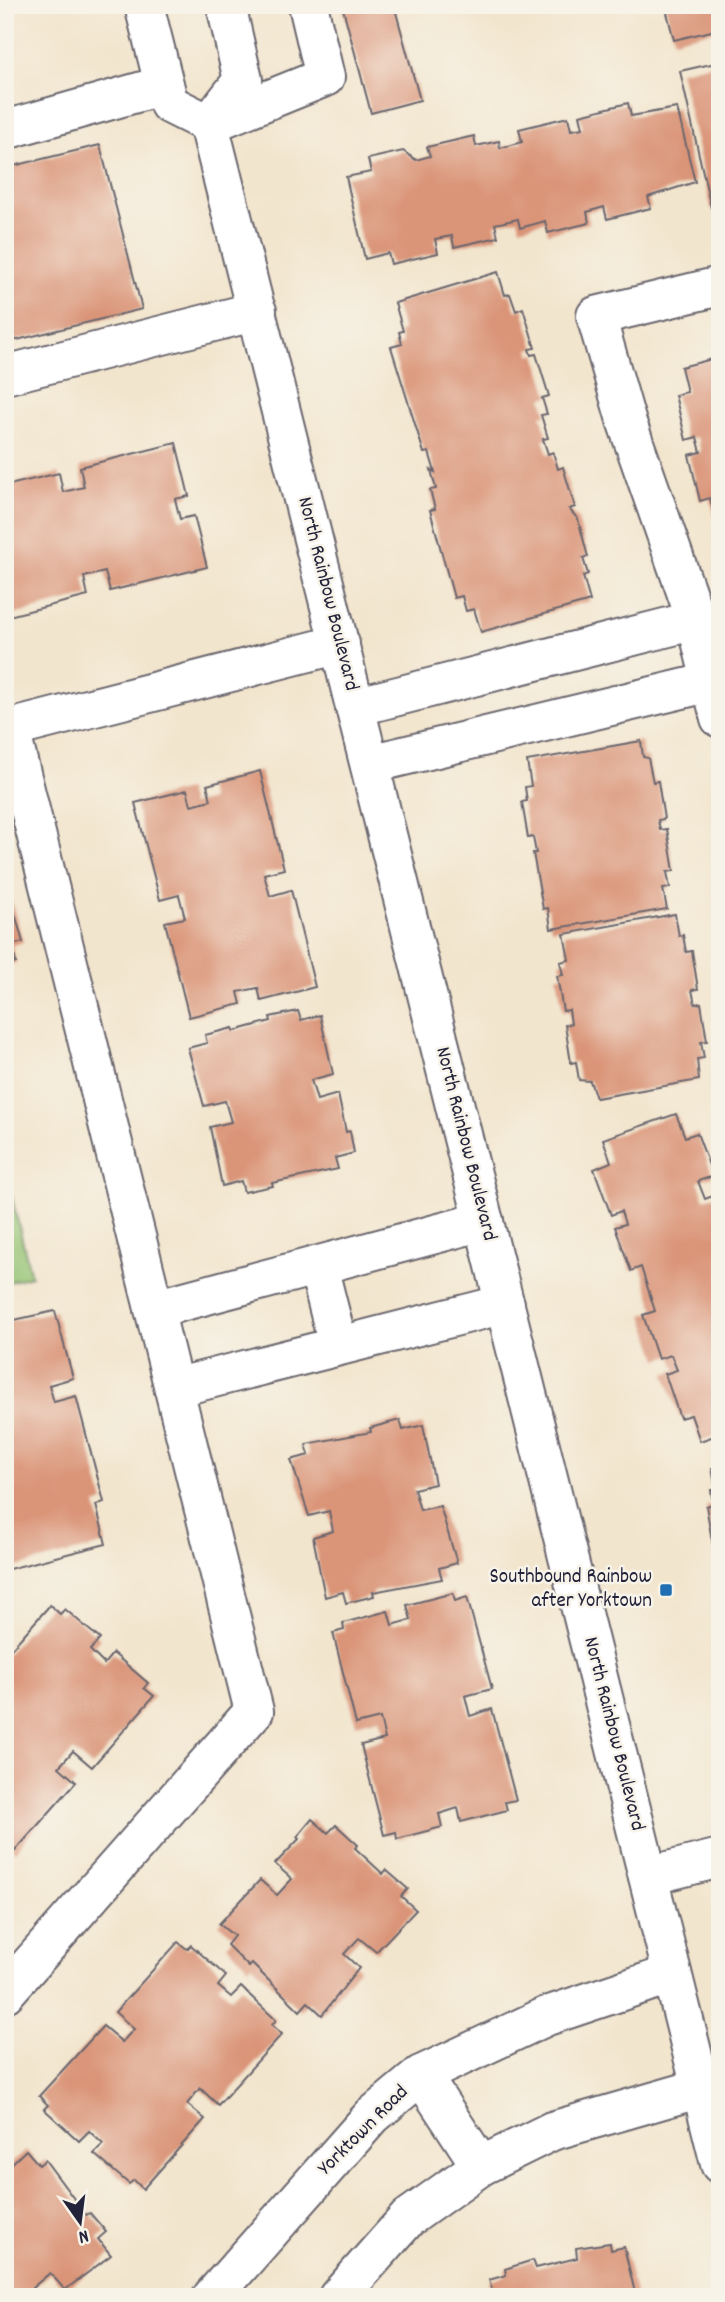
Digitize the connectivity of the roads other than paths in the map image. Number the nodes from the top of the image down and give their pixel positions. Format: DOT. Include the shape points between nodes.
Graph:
graph roads {
  1 [pos="144,5"];
  2 [pos="226,5"];
  3 [pos="308,5"];
  4 [pos="164,85"];
  5 [pos="209,124"];
  6 [pos="5,130"];
  7 [pos="720,286"];
  8 [pos="257,312"];
  9 [pos="5,374"];
  10 [pos="696,620"];
  11 [pos="340,644"];
  12 [pos="715,700"];
  13 [pos="355,707"];
  14 [pos="8,730"];
  15 [pos="370,764"];
  16 [pos="484,1221"];
  17 [pos="318,1266"];
  18 [pos="505,1304"];
  19 [pos="154,1309"];
  20 [pos="338,1345"];
  21 [pos="174,1388"];
  22 [pos="720,1858"];
  23 [pos="648,1876"];
  24 [pos="673,1974"];
  25 [pos="5,1993"];
  26 [pos="421,2074"];
  27 [pos="701,2088"];
  28 [pos="718,2148"];
  29 [pos="481,2166"];
  30 [pos="212,2297"];
  31 [pos="338,2297"];
  1 -- 4 [label="street"];
  2 -- 5 [label="street" via="243,80"];
  3 -- 5 [label="street" via="325,77"];
  4 -- 5 [label="street" via="169,104"];
  4 -- 6 [label="street"];
  5 -- 8 [label="street, North Rainbow Boulevard"];
  7 -- 10 [label="street" via="596,316 626,421"];
  8 -- 9 [label="street"];
  8 -- 11 [label="street, North Rainbow Boulevard"];
  10 -- 12 [label="street"];
  10 -- 13 [label="street"];
  11 -- 13 [label="street, North Rainbow Boulevard"];
  11 -- 14 [label="street"];
  12 -- 15 [label="street"];
  13 -- 15 [label="street, North Rainbow Boulevard"];
  14 -- 19 [label="street"];
  15 -- 16 [label="street, North Rainbow Boulevard"];
  16 -- 17 [label="street"];
  16 -- 18 [label="street, North Rainbow Boulevard"];
  17 -- 19 [label="street"];
  17 -- 20 [label="street"];
  18 -- 20 [label="street"];
  18 -- 23 [label="street, North Rainbow Boulevard"];
  19 -- 21 [label="street"];
  20 -- 21 [label="street"];
  21 -- 25 [label="street" via="254,1711"];
  22 -- 23 [label="street"];
  23 -- 24 [label="street, North Rainbow Boulevard"];
  24 -- 26 [label="street, Yorktown Road" via="547,2016"];
  24 -- 27 [label="street, North Rainbow Boulevard"];
  26 -- 29 [label="street"];
  26 -- 30 [label="street, Yorktown Road" via="372,2116"];
  27 -- 28 [label="street, North Rainbow Boulevard"];
  27 -- 29 [label="street" via="552,2131"];
  29 -- 31 [label="street" via="408,2218"];
}
